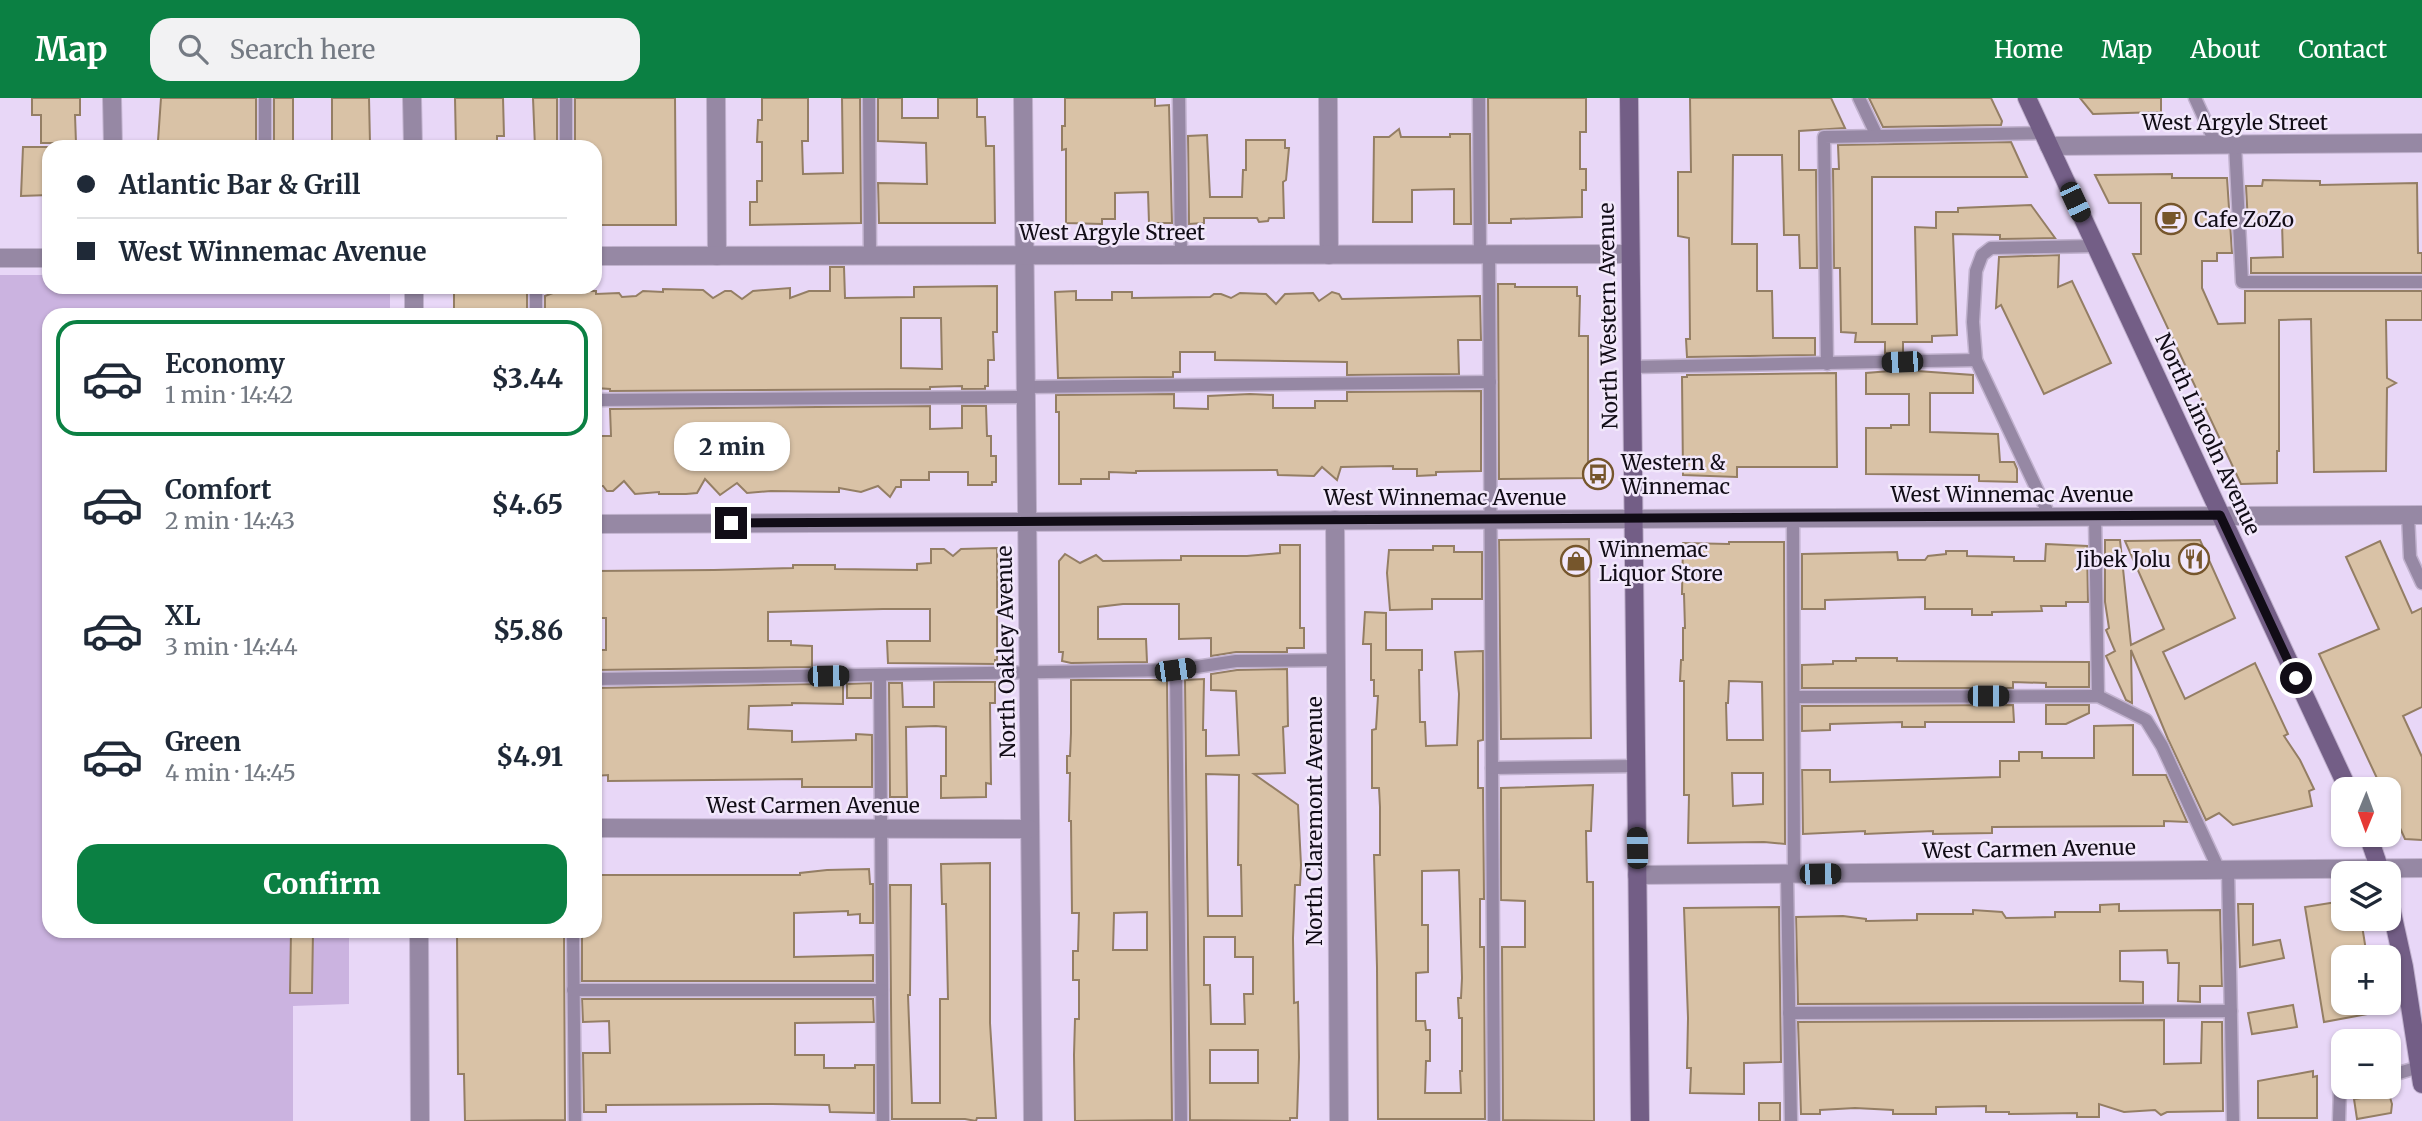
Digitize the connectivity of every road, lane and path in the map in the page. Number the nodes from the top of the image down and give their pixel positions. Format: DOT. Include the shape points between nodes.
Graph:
graph roads {
  1 [pos="113,98"];
  2 [pos="265,98"];
  3 [pos="412,98"];
  4 [pos="566,98"];
  5 [pos="716,98"];
  6 [pos="869,98"];
  7 [pos="1023,98"];
  8 [pos="1180,98"];
  9 [pos="1328,98"];
  10 [pos="1479,98"];
  11 [pos="1629,98"];
  12 [pos="1858,98"];
  13 [pos="2027,98"];
  14 [pos="2195,98"];
  15 [pos="1877,136"];
  16 [pos="113,140"];
  17 [pos="265,140"];
  18 [pos="413,140"];
  19 [pos="566,140"];
  20 [pos="2046,140"];
  21 [pos="2422,143"];
  22 [pos="2216,144"];
  23 [pos="2235,144"];
  24 [pos="2095,246"];
  25 [pos="1484,254"];
  26 [pos="1630,254"];
  27 [pos="1181,255"];
  28 [pos="1329,255"];
  29 [pos="717,256"];
  30 [pos="870,256"];
  31 [pos="1025,256"];
  32 [pos="602,257"];
  33 [pos="0,258"];
  34 [pos="42,258"];
  35 [pos="2422,282"];
  36 [pos="1976,359"];
  37 [pos="1827,364"];
  38 [pos="1631,367"];
  39 [pos="1490,382"];
  40 [pos="1026,392"];
  41 [pos="602,400"];
  42 [pos="2220,515"];
  43 [pos="2415,515"];
  44 [pos="2095,516"];
  45 [pos="2050,517"];
  46 [pos="1793,518"];
  47 [pos="1491,519"];
  48 [pos="1633,519"];
  49 [pos="1335,520"];
  50 [pos="1027,522"];
  51 [pos="602,524"];
  52 [pos="2422,583"];
  53 [pos="1336,660"];
  54 [pos="1175,670"];
  55 [pos="1029,672"];
  56 [pos="880,675"];
  57 [pos="602,679"];
  58 [pos="2098,696"];
  59 [pos="1794,697"];
  60 [pos="1636,766"];
  61 [pos="1492,768"];
  62 [pos="2342,777"];
  63 [pos="881,827"];
  64 [pos="602,828"];
  65 [pos="1030,829"];
  66 [pos="2422,868"];
  67 [pos="2224,869"];
  68 [pos="2331,870"];
  69 [pos="2401,870"];
  70 [pos="1790,874"];
  71 [pos="1637,876"];
  72 [pos="2396,931"];
  73 [pos="419,938"];
  74 [pos="573,938"];
  75 [pos="573,990"];
  76 [pos="882,990"];
  77 [pos="2231,1011"];
  78 [pos="1789,1013"];
  79 [pos="2421,1075"];
  80 [pos="2401,1076"];
  81 [pos="2340,1099"];
  82 [pos="420,1121"];
  83 [pos="575,1121"];
  84 [pos="883,1121"];
  85 [pos="1033,1121"];
  86 [pos="1181,1121"];
  87 [pos="1339,1121"];
  88 [pos="1494,1121"];
  89 [pos="1640,1121"];
  90 [pos="1791,1121"];
  91 [pos="2233,1121"];
  92 [pos="2339,1121"];
  1 -- 16 [label="street"];
  2 -- 17 [label="lane"];
  3 -- 18 [label="street"];
  4 -- 19 [label="lane"];
  5 -- 29 [label="street"];
  6 -- 30 [label="lane"];
  7 -- 31 [label="street, North Oakley Avenue"];
  8 -- 27 [label="lane"];
  9 -- 28 [label="street"];
  10 -- 25 [label="lane"];
  11 -- 26 [label="main road, North Western Avenue"];
  12 -- 15 [label="lane"];
  13 -- 20 [label="main road, North Lincoln Avenue"];
  14 -- 22 [label="lane"];
  15 -- 20 [label="lane"];
  15 -- 37 [label="lane" via="1824,137"];
  20 -- 22 [label="street, West Argyle Street"];
  20 -- 24 [label="main road, North Lincoln Avenue"];
  21 -- 23 [label="street, West Argyle Street"];
  22 -- 23 [label="street, West Argyle Street"];
  23 -- 35 [label="lane" via="2242,282"];
  24 -- 36 [label="lane" via="1991,248 1982,255 1976,271 1973,322"];
  24 -- 42 [label="main road, North Lincoln Avenue"];
  25 -- 26 [label="street, West Argyle Street"];
  25 -- 28 [label="street, West Argyle Street"];
  25 -- 39 [label="lane"];
  26 -- 38 [label="main road, North Western Avenue"];
  27 -- 28 [label="street, West Argyle Street"];
  27 -- 31 [label="street, West Argyle Street"];
  29 -- 30 [label="street, West Argyle Street"];
  29 -- 32 [label="street, West Argyle Street"];
  30 -- 31 [label="street, West Argyle Street"];
  31 -- 40 [label="street, North Oakley Avenue"];
  33 -- 34 [label="street"];
  36 -- 37 [label="lane"];
  36 -- 45 [label="lane"];
  37 -- 38 [label="lane"];
  38 -- 48 [label="main road, North Western Avenue"];
  39 -- 40 [label="lane"];
  39 -- 47 [label="lane"];
  40 -- 41 [label="lane"];
  40 -- 50 [label="street, North Oakley Avenue"];
  42 -- 43 [label="street, West Winnemac Avenue"];
  42 -- 44 [label="street, West Winnemac Avenue"];
  42 -- 62 [label="main road, North Lincoln Avenue"];
  43 -- 52 [label="lane" via="2410,557"];
  44 -- 45 [label="street, West Winnemac Avenue"];
  44 -- 58 [label="lane"];
  45 -- 46 [label="street, West Winnemac Avenue"];
  46 -- 48 [label="street, West Winnemac Avenue"];
  46 -- 59 [label="lane"];
  47 -- 48 [label="street, West Winnemac Avenue"];
  47 -- 49 [label="street, West Winnemac Avenue"];
  47 -- 61 [label="lane"];
  48 -- 60 [label="main road, North Western Avenue"];
  49 -- 50 [label="street, West Winnemac Avenue"];
  49 -- 53 [label="street, North Claremont Avenue"];
  50 -- 51 [label="street, West Winnemac Avenue"];
  50 -- 55 [label="street, North Oakley Avenue"];
  53 -- 54 [label="lane" via="1236,661"];
  53 -- 87 [label="street, North Claremont Avenue"];
  54 -- 55 [label="lane"];
  54 -- 86 [label="lane"];
  55 -- 56 [label="lane"];
  55 -- 65 [label="street, North Oakley Avenue"];
  56 -- 57 [label="lane"];
  56 -- 63 [label="lane"];
  58 -- 59 [label="lane"];
  58 -- 67 [label="lane" via="2146,720"];
  59 -- 70 [label="lane"];
  60 -- 61 [label="lane"];
  60 -- 71 [label="main road, North Western Avenue"];
  61 -- 88 [label="lane"];
  63 -- 64 [label="street, West Carmen Avenue"];
  63 -- 65 [label="street, West Carmen Avenue"];
  63 -- 76 [label="lane"];
  65 -- 85 [label="street, North Oakley Avenue"];
  66 -- 69 [label="street, West Carmen Avenue"];
  67 -- 68 [label="street, West Carmen Avenue"];
  67 -- 70 [label="street, West Carmen Avenue"];
  67 -- 77 [label="lane"];
  70 -- 71 [label="street, West Carmen Avenue"];
  70 -- 78 [label="lane"];
  71 -- 89 [label="main road, North Western Avenue"];
  72 -- 79 [label="main road"];
  73 -- 82 [label="street"];
  74 -- 75 [label="lane"];
  75 -- 76 [label="lane"];
  75 -- 83 [label="lane"];
  76 -- 84 [label="lane"];
  77 -- 78 [label="lane"];
  77 -- 91 [label="lane"];
  78 -- 90 [label="lane"];
  79 -- 80 [label="lane"];
  81 -- 92 [label="lane"];
}
